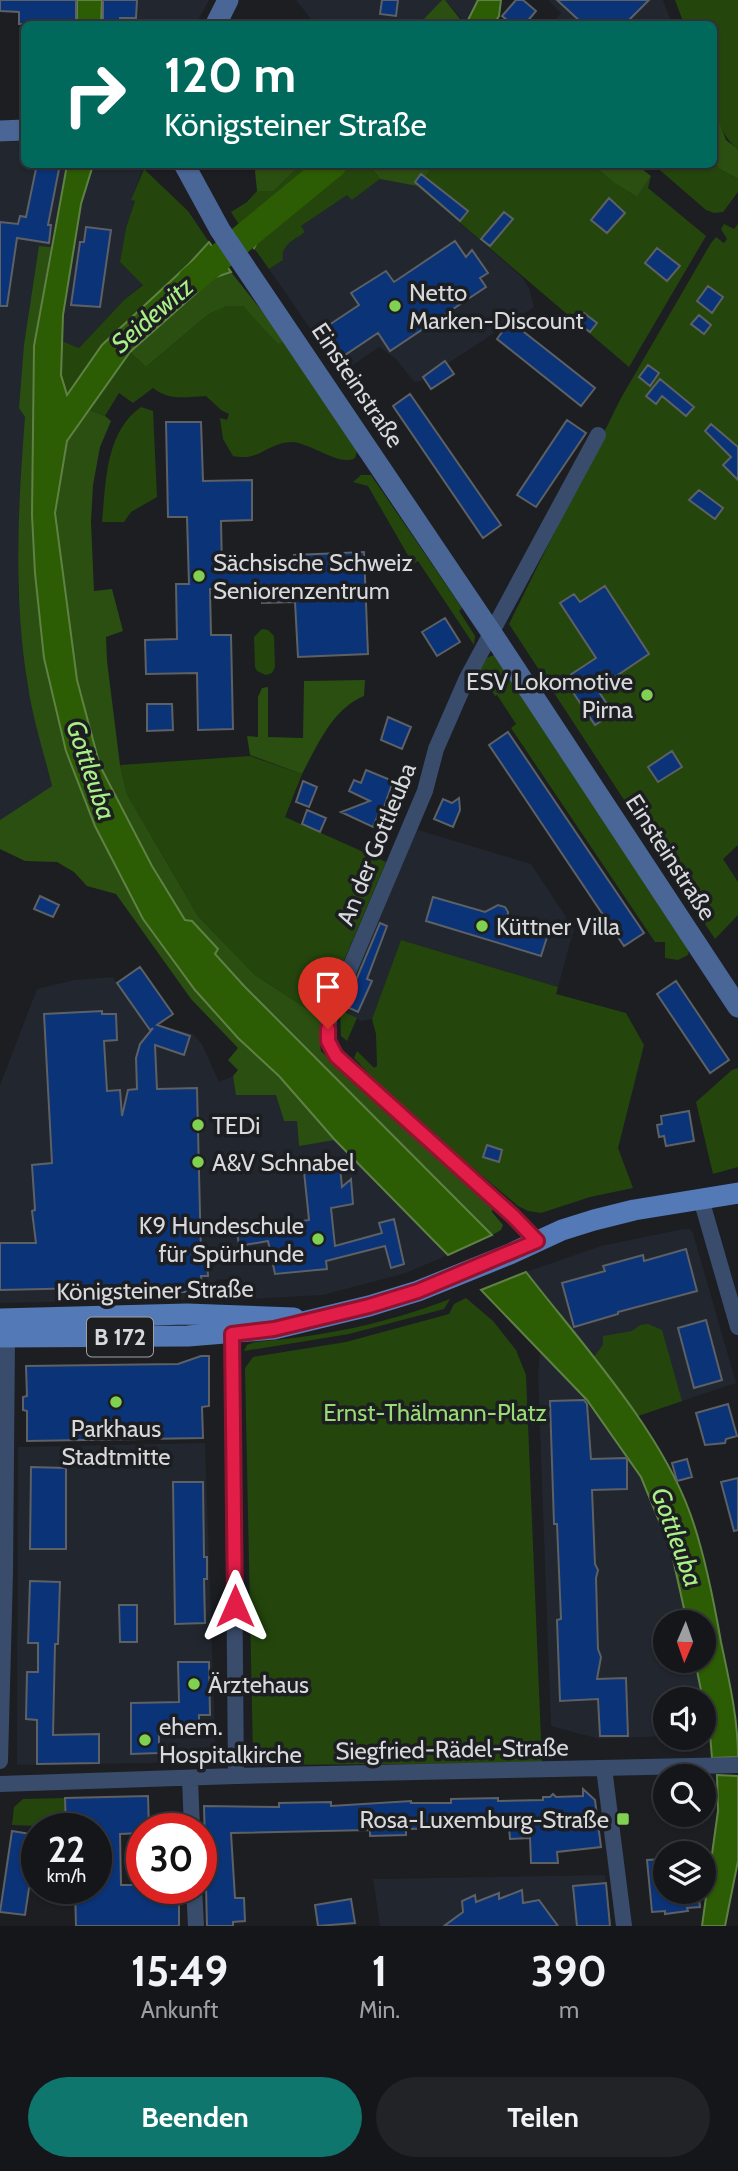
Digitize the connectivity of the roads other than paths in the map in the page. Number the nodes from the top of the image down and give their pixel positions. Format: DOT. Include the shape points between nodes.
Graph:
graph roads {
  1 [pos="228,0"];
  2 [pos="218,21"];
  3 [pos="21,130"];
  4 [pos="0,131"];
  5 [pos="186,168"];
  6 [pos="598,435"];
  7 [pos="491,632"];
  8 [pos="738,1007"];
  9 [pos="738,1193"];
  10 [pos="701,1199"];
  11 [pos="537,1241"];
  12 [pos="310,1319"];
  13 [pos="738,1327"];
  14 [pos="4,1328"];
  15 [pos="232,1334"];
  16 [pos="0,1761"];
  17 [pos="738,1765"];
  18 [pos="604,1768"];
  19 [pos="236,1776"];
  20 [pos="190,1779"];
  21 [pos="0,1784"];
  22 [pos="191,1813"];
  23 [pos="195,1904"];
  24 [pos="196,1926"];
  25 [pos="624,1926"];
  1 -- 2 [label="main road"];
  3 -- 4 [label="main road"];
  5 -- 7 [label="main road, Einsteinstraße" via="220,230"];
  6 -- 7 [label="street"];
  7 -- 8 [label="main road, Einsteinstraße"];
  7 -- 11 [label="street, An der Gottleuba" via="436,749 425,791 330,1015 328,1041 336,1056"];
  9 -- 10 [label="main road, Königsteiner Straße / B 172"];
  10 -- 11 [label="main road, Königsteiner Straße / B 172" via="594,1220"];
  10 -- 13 [label="street"];
  11 -- 12 [label="main road, Königsteiner Straße / B 172" via="418,1291"];
  12 -- 14 [label="main road, Königsteiner Straße / B 172" via="187,1314"];
  12 -- 15 [label="main road, Königsteiner Straße / B 172"];
  14 -- 15 [label="main road, Königsteiner Straße / B 172" via="40,1339"];
  14 -- 16 [label="street"];
  15 -- 19 [label="street"];
  17 -- 18 [label="street, Siegfried-Rädel-Straße"];
  18 -- 19 [label="street, Siegfried-Rädel-Straße"];
  18 -- 25 [label="street"];
  19 -- 20 [label="street, Siegfried-Rädel-Straße"];
  20 -- 21 [label="street, Siegfried-Rädel-Straße"];
  20 -- 22 [label="street"];
  23 -- 24 [label="street"];
}
